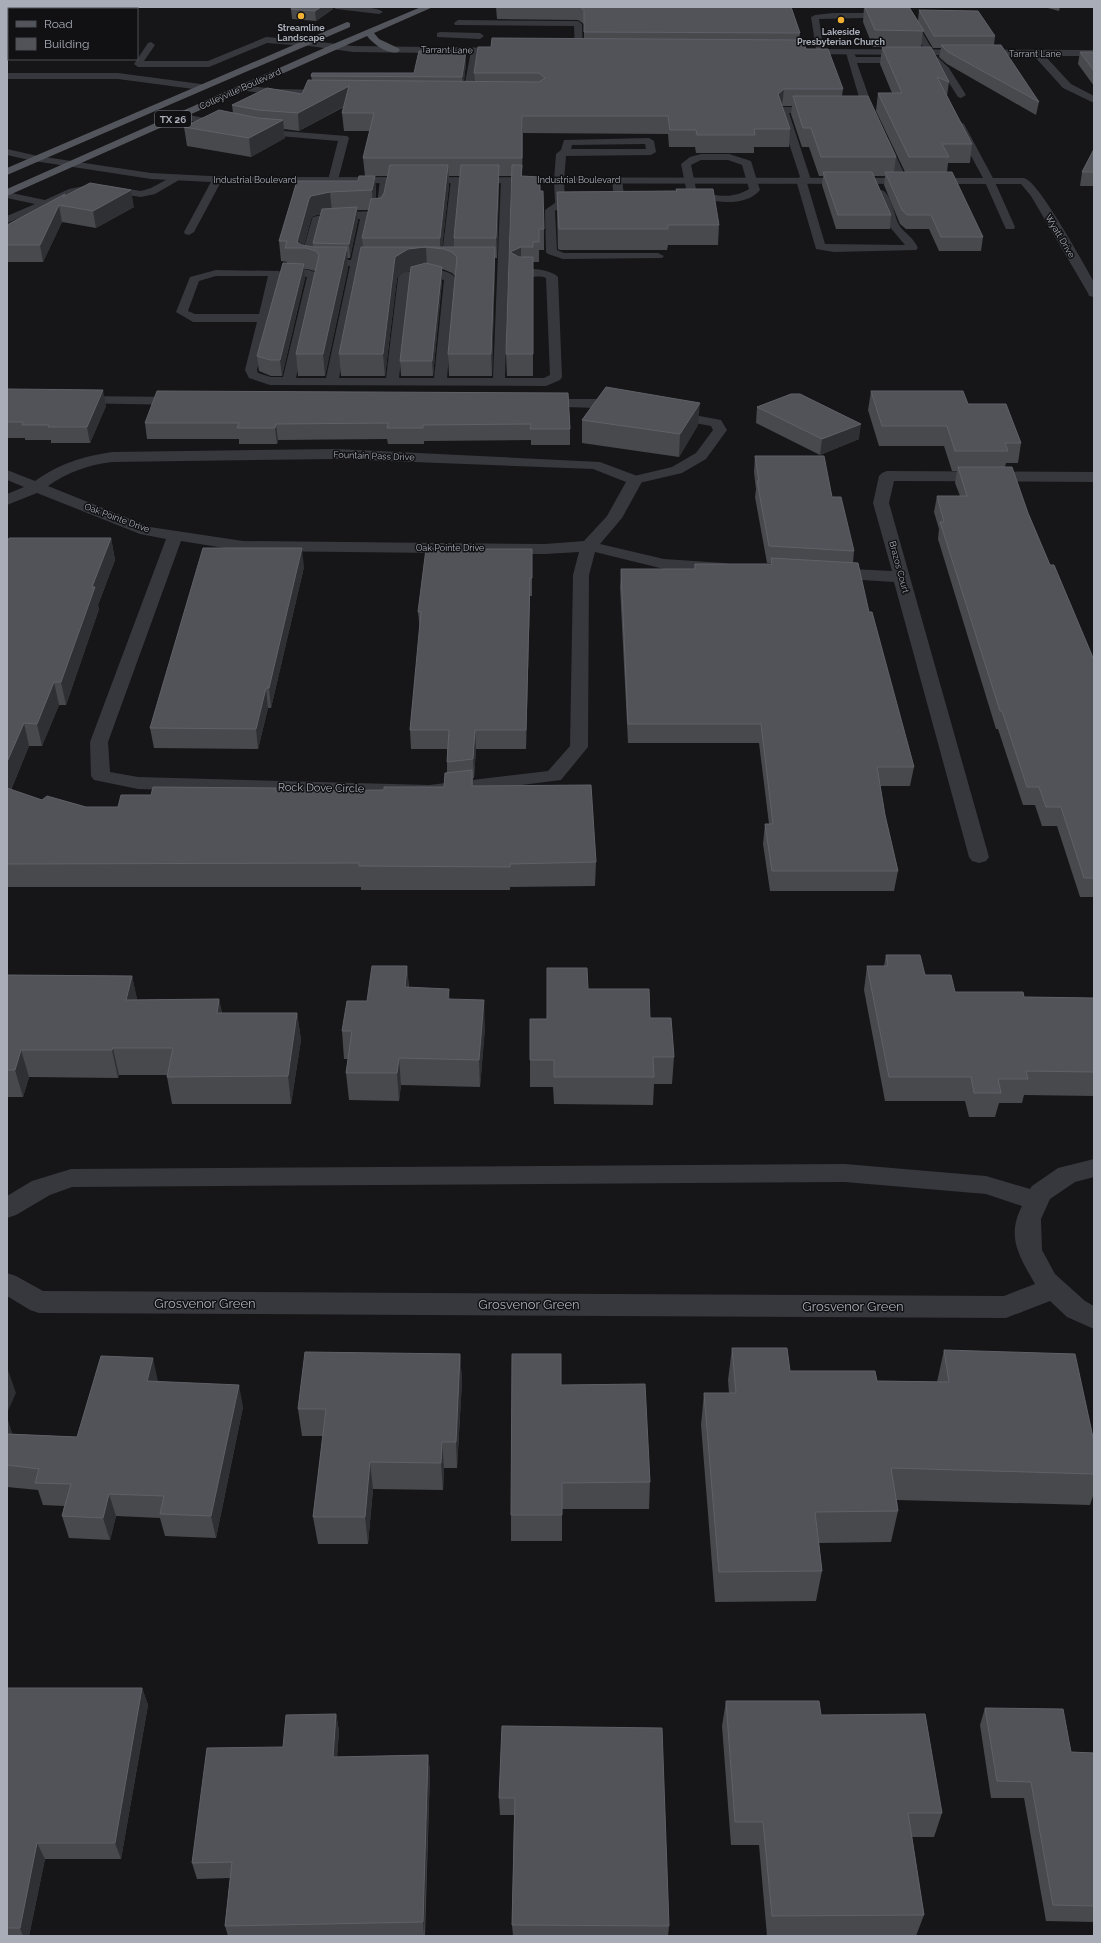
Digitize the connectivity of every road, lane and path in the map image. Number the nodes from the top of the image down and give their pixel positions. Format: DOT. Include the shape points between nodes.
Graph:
graph roads {
  1 [pos="123,7"];
  2 [pos="336,7"];
  3 [pos="429,7"];
  4 [pos="106,8"];
  5 [pos="382,11"];
  6 [pos="475,15"];
  7 [pos="458,23"];
  8 [pos="369,32"];
  9 [pos="440,35"];
  10 [pos="486,36"];
  11 [pos="305,43"];
  12 [pos="152,45"];
  13 [pos="334,47"];
  14 [pos="395,50"];
  15 [pos="442,50"];
  16 [pos="475,51"];
  17 [pos="515,51"];
  18 [pos="578,51"];
  19 [pos="789,52"];
  20 [pos="820,53"];
  21 [pos="927,53"];
  22 [pos="1094,53"];
  23 [pos="1038,54"];
  24 [pos="851,57"];
  25 [pos="934,60"];
  26 [pos="209,64"];
  27 [pos="7,76"];
  28 [pos="166,81"];
  29 [pos="201,87"];
  30 [pos="242,88"];
  31 [pos="337,93"];
  32 [pos="468,93"];
  33 [pos="961,95"];
  34 [pos="864,97"];
  35 [pos="1094,100"];
  36 [pos="830,110"];
  37 [pos="180,116"];
  38 [pos="955,116"];
  39 [pos="231,127"];
  40 [pos="245,130"];
  41 [pos="880,131"];
  42 [pos="7,152"];
  43 [pos="566,152"];
  44 [pos="38,159"];
  45 [pos="70,164"];
  46 [pos="7,172"];
  47 [pos="175,178"];
  48 [pos="217,180"];
  49 [pos="456,180"];
  50 [pos="506,180"];
  51 [pos="559,180"];
  52 [pos="617,180"];
  53 [pos="689,180"];
  54 [pos="752,180"];
  55 [pos="804,180"];
  56 [pos="875,180"];
  57 [pos="902,180"];
  58 [pos="989,180"];
  59 [pos="1024,180"];
  60 [pos="335,184"];
  61 [pos="385,186"];
  62 [pos="370,191"];
  63 [pos="7,194"];
  64 [pos="46,203"];
  65 [pos="591,204"];
  66 [pos="366,216"];
  67 [pos="7,220"];
  68 [pos="1010,227"];
  69 [pos="189,232"];
  70 [pos="658,256"];
  71 [pos="356,263"];
  72 [pos="379,263"];
  73 [pos="409,263"];
  74 [pos="447,263"];
  75 [pos="461,263"];
  76 [pos="489,263"];
  77 [pos="503,263"];
  78 [pos="275,273"];
  79 [pos="518,273"];
  80 [pos="1094,293"];
  81 [pos="264,318"];
  82 [pos="289,381"];
  83 [pos="332,382"];
  84 [pos="392,382"];
  85 [pos="440,382"];
  86 [pos="499,382"];
  87 [pos="62,400"];
  88 [pos="197,401"];
  89 [pos="529,402"];
  90 [pos="631,408"];
  91 [pos="662,414"];
  92 [pos="7,475"];
  93 [pos="1094,477"];
  94 [pos="635,480"];
  95 [pos="37,487"];
  96 [pos="7,500"];
  97 [pos="175,535"];
  98 [pos="589,546"];
  99 [pos="743,569"];
  100 [pos="814,572"];
  101 [pos="901,577"];
  102 [pos="979,857"];
  103 [pos="1094,1168"];
  104 [pos="1037,1201"];
  105 [pos="7,1208"];
  106 [pos="7,1283"];
  107 [pos="1053,1288"];
  108 [pos="1094,1318"];
  1 -- 4 [label="lane"];
  2 -- 5 [label="lane"];
  3 -- 8 [label="main road, Colleyville Boulevard / TX 26"];
  5 -- 11 [label="main road, Colleyville Boulevard / TX 26"];
  6 -- 7 [label="lane"];
  7 -- 9 [label="lane"];
  7 -- 18 [label="lane" via="578,24 574,36"];
  8 -- 13 [label="main road, Colleyville Boulevard / TX 26"];
  8 -- 14 [label="main road" via="376,41"];
  9 -- 10 [label="lane"];
  9 -- 15 [label="lane"];
  11 -- 13 [label="street, Tarrant Lane"];
  11 -- 26 [label="lane" via="266,40"];
  11 -- 29 [label="main road, Colleyville Boulevard / TX 26"];
  12 -- 26 [label="lane" via="138,64"];
  13 -- 14 [label="street, Tarrant Lane"];
  13 -- 30 [label="main road, Colleyville Boulevard / TX 26"];
  14 -- 15 [label="street, Tarrant Lane"];
  15 -- 16 [label="street, Tarrant Lane"];
  16 -- 17 [label="street, Tarrant Lane"];
  16 -- 32 [label="lane"];
  19 -- 20 [label="street, Tarrant Lane"];
  20 -- 21 [label="lane" via="815,17 833,14 908,16 928,49"];
  20 -- 24 [label="street, Tarrant Lane"];
  21 -- 23 [label="street, Tarrant Lane"];
  21 -- 24 [label="street, Tarrant Lane"];
  21 -- 25 [label="lane"];
  22 -- 23 [label="street, Tarrant Lane"];
  23 -- 35 [label="street" via="1067,86"];
  24 -- 25 [label="lane"];
  24 -- 34 [label="lane"];
  25 -- 33 [label="lane" via="946,70"];
  26 -- 28 [label="lane"];
  27 -- 28 [label="lane" via="118,76"];
  28 -- 29 [label="lane"];
  29 -- 44 [label="main road, Colleyville Boulevard / TX 26"];
  30 -- 31 [label="lane" via="275,92"];
  30 -- 37 [label="main road, Colleyville Boulevard / TX 26"];
  36 -- 55 [label="lane" via="783,110"];
  37 -- 39 [label="lane"];
  37 -- 45 [label="main road, Colleyville Boulevard / TX 26"];
  38 -- 58 [label="lane"];
  40 -- 60 [label="lane" via="344,138"];
  41 -- 57 [label="lane"];
  42 -- 44 [label="lane"];
  43 -- 43 [label="lane" via="582,152 651,152 649,141 566,142"];
  43 -- 51 [label="lane" via="561,154"];
  44 -- 45 [label="street, Industrial Boulevard"];
  44 -- 46 [label="main road, Colleyville Boulevard / TX 26"];
  45 -- 47 [label="street, Industrial Boulevard"];
  45 -- 63 [label="main road, Colleyville Boulevard / TX 26"];
  47 -- 48 [label="street, Industrial Boulevard"];
  47 -- 64 [label="lane" via="150,193 102,188 80,189"];
  48 -- 60 [label="street, Industrial Boulevard"];
  48 -- 69 [label="lane"];
  49 -- 50 [label="street, Industrial Boulevard"];
  49 -- 61 [label="street, Industrial Boulevard"];
  49 -- 74 [label="lane"];
  50 -- 51 [label="street, Industrial Boulevard"];
  50 -- 77 [label="lane"];
  51 -- 52 [label="street, Industrial Boulevard"];
  51 -- 70 [label="lane" via="564,204 550,210 552,252 563,256"];
  52 -- 53 [label="street, Industrial Boulevard"];
  52 -- 65 [label="lane" via="620,202"];
  53 -- 54 [label="street, Industrial Boulevard"];
  53 -- 54 [label="lane" via="691,191 714,198 744,196 754,190"];
  53 -- 54 [label="lane" via="686,164 701,157 729,157 743,161 747,163"];
  54 -- 55 [label="street, Industrial Boulevard"];
  55 -- 56 [label="street, Industrial Boulevard"];
  55 -- 56 [label="lane" via="820,247 912,248 909,240 894,226"];
  56 -- 57 [label="street, Industrial Boulevard"];
  57 -- 58 [label="street, Industrial Boulevard"];
  58 -- 59 [label="street, Industrial Boulevard"];
  58 -- 68 [label="lane"];
  59 -- 80 [label="street, Wyatt Drive" via="1036,195"];
  60 -- 61 [label="street, Industrial Boulevard"];
  61 -- 62 [label="lane"];
  61 -- 66 [label="lane" via="378,214"];
  63 -- 64 [label="lane"];
  64 -- 67 [label="lane"];
  66 -- 71 [label="lane"];
  66 -- 71 [label="lane" via="326,216 317,219 306,260 311,263"];
  71 -- 72 [label="lane"];
  71 -- 83 [label="lane"];
  73 -- 74 [label="lane"];
  74 -- 75 [label="lane"];
  76 -- 77 [label="lane"];
  77 -- 86 [label="lane"];
  78 -- 81 [label="lane"];
  78 -- 81 [label="lane" via="216,273 194,279 182,312 193,318"];
  78 -- 82 [label="lane" via="313,275"];
  79 -- 86 [label="lane" via="545,273 552,277 556,377 546,382"];
  81 -- 82 [label="lane" via="251,370 253,375 270,381"];
  82 -- 83 [label="lane"];
  83 -- 84 [label="lane"];
  84 -- 85 [label="lane"];
  84 -- 85 [label="lane" via="404,278 416,272 436,272 450,278"];
  85 -- 86 [label="lane"];
  87 -- 88 [label="lane"];
  89 -- 90 [label="lane" via="600,403"];
  91 -- 94 [label="lane" via="716,423 720,430 701,456 677,470"];
  92 -- 95 [label="street, Oak Pointe Drive"];
  93 -- 101 [label="street, Brazos Court" via="886,476 881,503"];
  94 -- 95 [label="street, Fountain Pass Drive" via="594,465 336,454 112,457 85,461 58,472"];
  94 -- 98 [label="street" via="614,518"];
  95 -- 96 [label="street, Fountain Pass Drive"];
  95 -- 97 [label="street, Oak Pointe Drive" via="146,531"];
  97 -- 98 [label="street, Oak Pointe Drive" via="243,546 545,549"];
  97 -- 98 [label="street, Rock Dove Circle" via="99,742 102,776 138,783 429,791 554,776 579,747 581,575"];
  98 -- 99 [label="street, Oak Pointe Drive" via="664,564"];
  100 -- 101 [label="street"];
  101 -- 102 [label="street, Brazos Court"];
  103 -- 104 [label="street" via="1067,1175 1041,1193"];
  104 -- 105 [label="street" via="986,1185 845,1173 103,1177 71,1178 41,1188"];
  104 -- 107 [label="street" via="1028,1219 1029,1250 1046,1281"];
  106 -- 107 [label="street, Grosvenor Green" via="39,1302 1006,1307"];
  107 -- 108 [label="street" via="1076,1309"];
}
